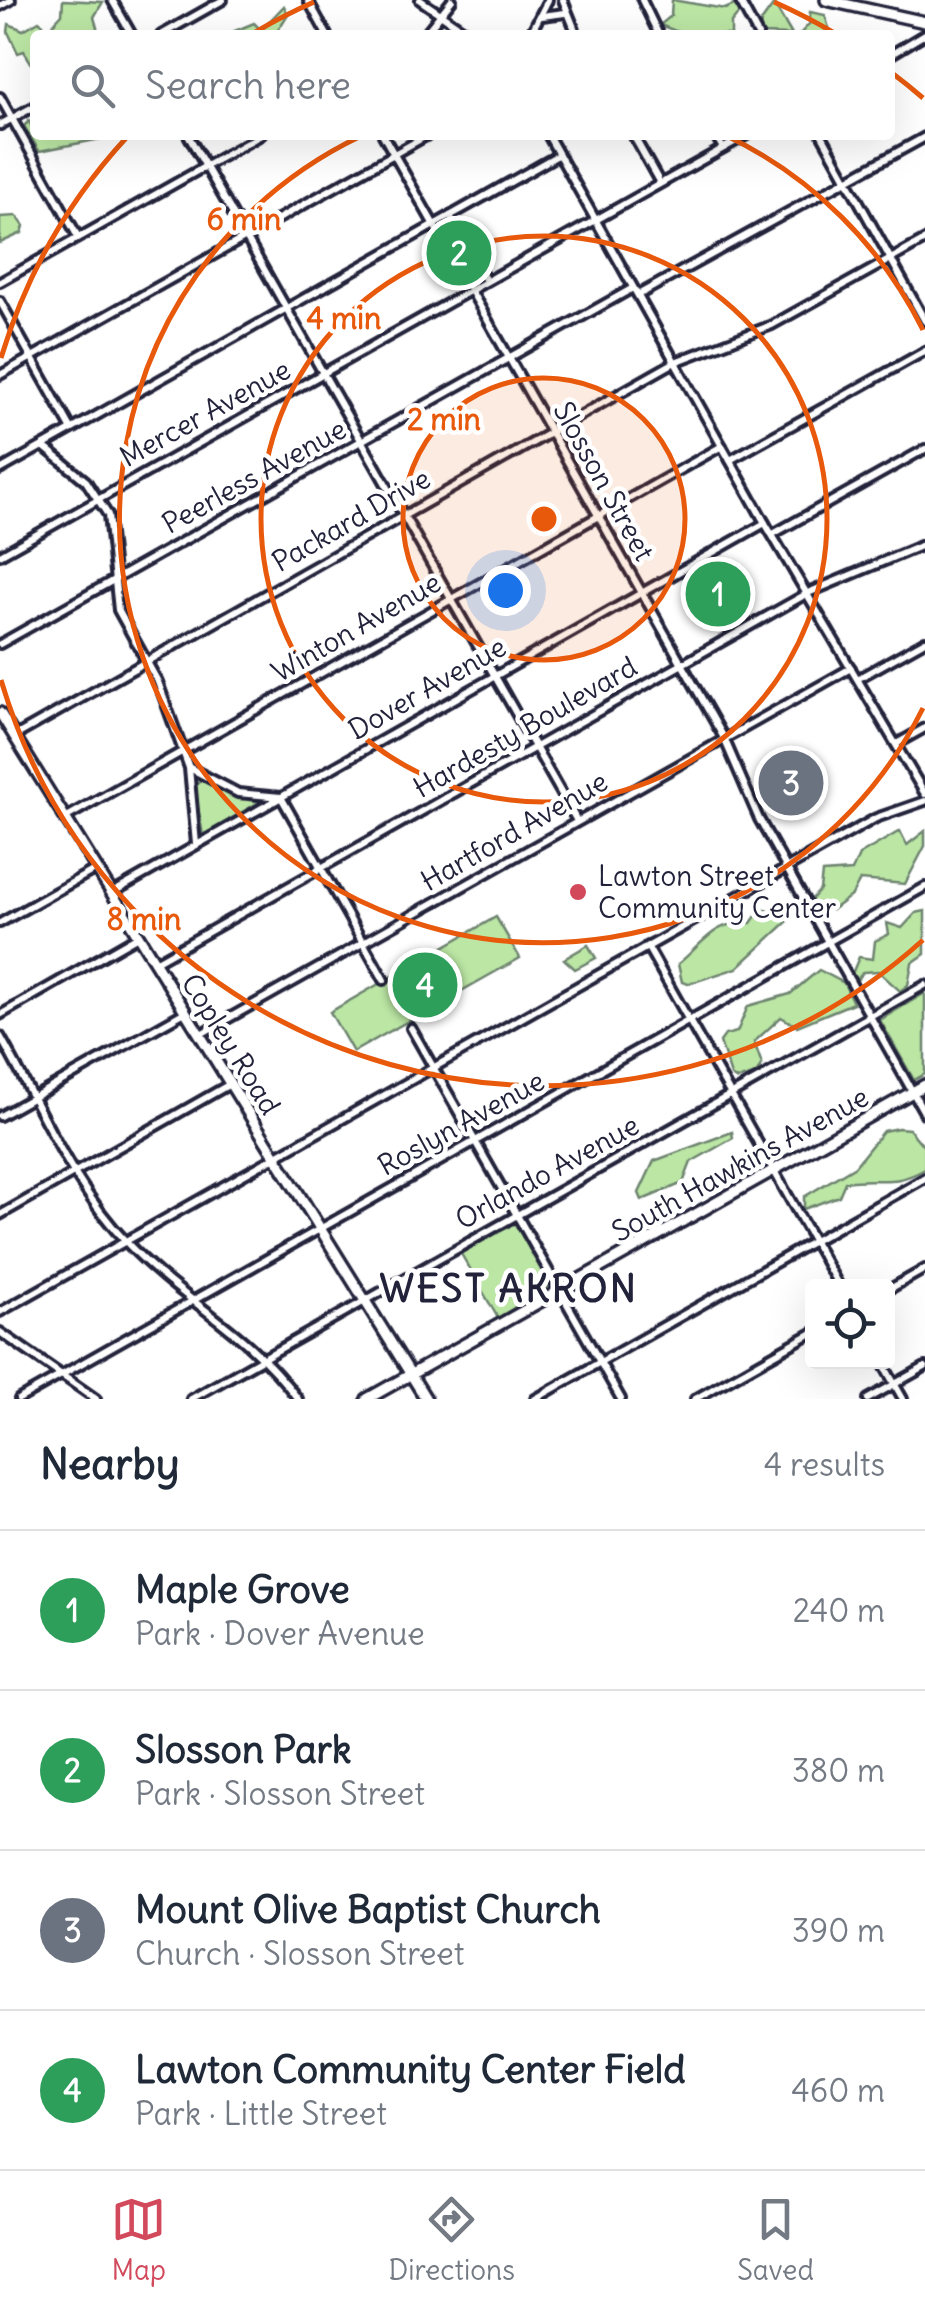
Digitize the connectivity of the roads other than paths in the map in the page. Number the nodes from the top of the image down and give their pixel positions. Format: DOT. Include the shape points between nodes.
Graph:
graph roads {
  1 [pos="12,0"];
  2 [pos="112,0"];
  3 [pos="223,0"];
  4 [pos="308,0"];
  5 [pos="420,0"];
  6 [pos="452,0"];
  7 [pos="548,0"];
  8 [pos="563,0"];
  9 [pos="642,0"];
  10 [pos="738,0"];
  11 [pos="826,0"];
  12 [pos="0,6"];
  13 [pos="443,13"];
  14 [pos="565,13"];
  15 [pos="541,16"];
  16 [pos="925,22"];
  17 [pos="129,30"];
  18 [pos="170,30"];
  19 [pos="324,30"];
  20 [pos="428,30"];
  21 [pos="465,30"];
  22 [pos="533,30"];
  23 [pos="574,30"];
  24 [pos="657,30"];
  25 [pos="755,30"];
  26 [pos="925,34"];
  27 [pos="895,52"];
  28 [pos="0,97"];
  29 [pos="30,109"];
  30 [pos="12,118"];
  31 [pos="0,125"];
  32 [pos="925,137"];
  33 [pos="191,140"];
  34 [pos="252,140"];
  35 [pos="387,140"];
  36 [pos="419,140"];
  37 [pos="550,140"];
  38 [pos="636,140"];
  39 [pos="718,140"];
  40 [pos="738,140"];
  41 [pos="825,140"];
  42 [pos="723,148"];
  43 [pos="394,154"];
  44 [pos="558,155"];
  45 [pos="206,166"];
  46 [pos="846,179"];
  47 [pos="660,183"];
  48 [pos="450,216"];
  49 [pos="595,219"];
  50 [pos="433,225"];
  51 [pos="78,238"];
  52 [pos="245,238"];
  53 [pos="925,240"];
  54 [pos="890,259"];
  55 [pos="486,280"];
  56 [pos="0,282"];
  57 [pos="470,290"];
  58 [pos="636,292"];
  59 [pos="0,301"];
  60 [pos="285,308"];
  61 [pos="925,321"];
  62 [pos="925,351"];
  63 [pos="32,358"];
  64 [pos="509,358"];
  65 [pos="676,362"];
  66 [pos="322,373"];
  67 [pos="0,375"];
  68 [pos="70,428"];
  69 [pos="551,433"];
  70 [pos="361,442"];
  71 [pos="43,446"];
  72 [pos="722,446"];
  73 [pos="925,449"];
  74 [pos="730,460"];
  75 [pos="0,470"];
  76 [pos="100,498"];
  77 [pos="404,516"];
  78 [pos="598,516"];
  79 [pos="766,522"];
  80 [pos="773,534"];
  81 [pos="925,544"];
  82 [pos="0,555"];
  83 [pos="112,580"];
  84 [pos="641,592"];
  85 [pos="808,593"];
  86 [pos="451,599"];
  87 [pos="925,641"];
  88 [pos="0,644"];
  89 [pos="148,661"];
  90 [pos="682,664"];
  91 [pos="851,668"];
  92 [pos="494,676"];
  93 [pos="859,678"];
  94 [pos="0,713"];
  95 [pos="925,728"];
  96 [pos="15,736"];
  97 [pos="724,738"];
  98 [pos="898,744"];
  99 [pos="534,748"];
  100 [pos="181,752"];
  101 [pos="189,768"];
  102 [pos="281,797"];
  103 [pos="925,797"];
  104 [pos="65,818"];
  105 [pos="577,821"];
  106 [pos="196,845"];
  107 [pos="96,868"];
  108 [pos="322,868"];
  109 [pos="786,868"];
  110 [pos="925,887"];
  111 [pos="112,893"];
  112 [pos="0,924"];
  113 [pos="138,936"];
  114 [pos="363,942"];
  115 [pos="828,942"];
  116 [pos="647,946"];
  117 [pos="154,963"];
  118 [pos="384,980"];
  119 [pos="925,984"];
  120 [pos="185,1012"];
  121 [pos="0,1015"];
  122 [pos="870,1016"];
  123 [pos="689,1020"];
  124 [pos="412,1028"];
  125 [pos="199,1035"];
  126 [pos="0,1036"];
  127 [pos="433,1067"];
  128 [pos="230,1084"];
  129 [pos="925,1085"];
  130 [pos="913,1092"];
  131 [pos="731,1094"];
  132 [pos="34,1098"];
  133 [pos="925,1114"];
  134 [pos="0,1116"];
  135 [pos="476,1140"];
  136 [pos="274,1156"];
  137 [pos="774,1171"];
  138 [pos="76,1172"];
  139 [pos="925,1178"];
  140 [pos="0,1215"];
  141 [pos="518,1215"];
  142 [pos="319,1229"];
  143 [pos="814,1241"];
  144 [pos="125,1242"];
  145 [pos="925,1269"];
  146 [pos="836,1279"];
  147 [pos="895,1286"];
  148 [pos="560,1291"];
  149 [pos="195,1299"];
  150 [pos="364,1301"];
  151 [pos="0,1312"];
  152 [pos="0,1332"];
  153 [pos="805,1337"];
  154 [pos="265,1357"];
  155 [pos="600,1362"];
  156 [pos="925,1367"];
  157 [pos="886,1369"];
  158 [pos="410,1375"];
  159 [pos="60,1376"];
  160 [pos="894,1384"];
  161 [pos="19,1399"];
  162 [pos="96,1399"];
  163 [pos="191,1399"];
  164 [pos="298,1399"];
  165 [pos="368,1399"];
  166 [pos="426,1399"];
  167 [pos="534,1399"];
  168 [pos="621,1399"];
  169 [pos="695,1399"];
  170 [pos="868,1399"];
  171 [pos="902,1399"];
  1 -- 12 [label="street"];
  2 -- 17 [label="street"];
  3 -- 18 [label="street"];
  4 -- 19 [label="street"];
  5 -- 13 [label="street"];
  6 -- 13 [label="street"];
  7 -- 15 [label="street"];
  8 -- 14 [label="street"];
  9 -- 24 [label="street"];
  10 -- 25 [label="street"];
  11 -- 16 [label="main road"];
  13 -- 20 [label="street"];
  13 -- 21 [label="street"];
  14 -- 15 [label="street"];
  14 -- 23 [label="street"];
  15 -- 22 [label="street"];
  26 -- 27 [label="street"];
  28 -- 30 [label="street"];
  29 -- 30 [label="street"];
  30 -- 31 [label="street"];
  30 -- 51 [label="street"];
  32 -- 46 [label="street, Peerless Avenue"];
  33 -- 45 [label="street"];
  34 -- 45 [label="street"];
  35 -- 43 [label="street, Slosson Street"];
  36 -- 43 [label="street"];
  37 -- 44 [label="street"];
  38 -- 47 [label="street"];
  39 -- 42 [label="street"];
  40 -- 42 [label="street, Mercer Avenue"];
  41 -- 46 [label="street"];
  42 -- 47 [label="street, Mercer Avenue"];
  43 -- 50 [label="street, Slosson Street"];
  43 -- 52 [label="street"];
  44 -- 48 [label="street"];
  44 -- 49 [label="street"];
  45 -- 51 [label="street"];
  45 -- 52 [label="street"];
  46 -- 54 [label="street"];
  46 -- 58 [label="street, Peerless Avenue"];
  47 -- 49 [label="street, Mercer Avenue"];
  48 -- 50 [label="street"];
  48 -- 55 [label="street"];
  49 -- 55 [label="street, Mercer Avenue"];
  49 -- 58 [label="street"];
  50 -- 57 [label="street, Slosson Street"];
  50 -- 60 [label="street"];
  51 -- 56 [label="street"];
  52 -- 60 [label="street"];
  52 -- 63 [label="street"];
  53 -- 54 [label="street, Packard Drive"];
  54 -- 61 [label="street"];
  54 -- 65 [label="street, Packard Drive" via="772,325"];
  55 -- 57 [label="street, Mercer Avenue"];
  57 -- 64 [label="street, Slosson Street"];
  57 -- 66 [label="street, Mercer Avenue"];
  58 -- 64 [label="street, Peerless Avenue"];
  58 -- 65 [label="street"];
  59 -- 63 [label="street"];
  60 -- 66 [label="street"];
  60 -- 68 [label="street"];
  62 -- 74 [label="street"];
  63 -- 67 [label="street"];
  63 -- 68 [label="street"];
  64 -- 69 [label="street, Slosson Street"];
  64 -- 70 [label="street, Peerless Avenue"];
  65 -- 69 [label="street, Packard Drive"];
  65 -- 72 [label="street"];
  66 -- 70 [label="street"];
  66 -- 76 [label="street, Mercer Avenue"];
  68 -- 71 [label="street"];
  69 -- 77 [label="street, Packard Drive"];
  69 -- 78 [label="street, Slosson Street"];
  70 -- 77 [label="street"];
  70 -- 83 [label="street, Peerless Avenue"];
  71 -- 75 [label="street"];
  71 -- 76 [label="street"];
  72 -- 74 [label="street"];
  72 -- 78 [label="street, Winton Avenue"];
  73 -- 80 [label="street"];
  74 -- 79 [label="street"];
  76 -- 82 [label="street, Mercer Avenue"];
  76 -- 83 [label="street" via="114,538"];
  77 -- 86 [label="street"];
  77 -- 89 [label="street, Packard Drive"];
  78 -- 84 [label="street, Slosson Street"];
  78 -- 86 [label="street, Winton Avenue"];
  79 -- 80 [label="street"];
  79 -- 84 [label="street, Dover Avenue"];
  80 -- 85 [label="street"];
  81 -- 85 [label="street, Hardesty Boulevard"];
  83 -- 88 [label="street, Peerless Avenue"];
  83 -- 89 [label="street" via="123,622"];
  84 -- 90 [label="street, Slosson Street"];
  84 -- 92 [label="street, Dover Avenue"];
  85 -- 90 [label="street, Hardesty Boulevard"];
  85 -- 91 [label="street"];
  86 -- 92 [label="street"];
  86 -- 100 [label="street, Winton Avenue"];
  87 -- 93 [label="street"];
  89 -- 96 [label="street, Packard Drive"];
  89 -- 100 [label="street"];
  90 -- 97 [label="street, Slosson Street"];
  90 -- 99 [label="street, Hardesty Boulevard"];
  91 -- 93 [label="street"];
  91 -- 97 [label="street, Hartford Avenue"];
  92 -- 99 [label="street"];
  92 -- 102 [label="street, Dover Avenue"];
  93 -- 98 [label="street"];
  94 -- 96 [label="main road, Copley Road"];
  95 -- 98 [label="street"];
  96 -- 104 [label="main road, Copley Road"];
  97 -- 105 [label="street, Hartford Avenue"];
  97 -- 109 [label="street, Slosson Street"];
  98 -- 103 [label="street"];
  99 -- 105 [label="street"];
  99 -- 108 [label="street, Hardesty Boulevard"];
  100 -- 101 [label="street"];
  100 -- 104 [label="street, Winton Avenue"];
  101 -- 102 [label="street" via="238,792"];
  101 -- 106 [label="street"];
  102 -- 106 [label="street, Dover Avenue"];
  102 -- 108 [label="street"];
  103 -- 109 [label="street"];
  104 -- 107 [label="main road, Copley Road"];
  105 -- 114 [label="street, Hartford Avenue"];
  106 -- 111 [label="street, Dover Avenue"];
  107 -- 111 [label="main road, Copley Road"];
  107 -- 112 [label="street"];
  108 -- 114 [label="street"];
  108 -- 117 [label="street, Hardesty Boulevard"];
  109 -- 115 [label="street, Slosson Street"];
  109 -- 116 [label="street"];
  110 -- 115 [label="street, Roslyn Avenue"];
  111 -- 113 [label="main road, Copley Road"];
  113 -- 117 [label="main road, Copley Road"];
  113 -- 121 [label="street"];
  114 -- 118 [label="street"];
  114 -- 125 [label="street, Hartford Avenue"];
  115 -- 122 [label="street, Slosson Street"];
  115 -- 123 [label="street, Roslyn Avenue"];
  116 -- 123 [label="street"];
  116 -- 127 [label="street"];
  117 -- 120 [label="main road, Copley Road"];
  119 -- 122 [label="street, Orlando Avenue"];
  120 -- 125 [label="main road, Copley Road"];
  120 -- 132 [label="street"];
  122 -- 130 [label="street, Slosson Street"];
  122 -- 131 [label="street, Orlando Avenue"];
  123 -- 131 [label="street"];
  123 -- 135 [label="street, Roslyn Avenue"];
  124 -- 127 [label="street"];
  125 -- 128 [label="main road, Copley Road"];
  126 -- 132 [label="street"];
  127 -- 135 [label="street"];
  127 -- 136 [label="street"];
  128 -- 136 [label="main road, Copley Road"];
  128 -- 138 [label="street"];
  129 -- 130 [label="main road, South Hawkins Avenue"];
  130 -- 133 [label="street, Slosson Street"];
  130 -- 137 [label="main road, South Hawkins Avenue"];
  131 -- 137 [label="street"];
  131 -- 141 [label="street, Orlando Avenue"];
  132 -- 134 [label="street"];
  132 -- 138 [label="street"];
  135 -- 141 [label="street"];
  135 -- 142 [label="street, Roslyn Avenue"];
  136 -- 142 [label="main road, Copley Road"];
  136 -- 144 [label="street"];
  137 -- 143 [label="street"];
  137 -- 148 [label="main road, South Hawkins Avenue"];
  138 -- 140 [label="street"];
  138 -- 144 [label="street"];
  139 -- 143 [label="street"];
  141 -- 148 [label="street"];
  141 -- 150 [label="street, Orlando Avenue"];
  142 -- 149 [label="street, Roslyn Avenue"];
  142 -- 150 [label="main road, Copley Road"];
  143 -- 146 [label="street"];
  143 -- 155 [label="street"];
  144 -- 149 [label="street"];
  144 -- 151 [label="street"];
  145 -- 147 [label="street"];
  148 -- 155 [label="street"];
  148 -- 158 [label="main road, South Hawkins Avenue"];
  149 -- 154 [label="street"];
  149 -- 159 [label="street, Roslyn Avenue"];
  150 -- 154 [label="street, Orlando Avenue"];
  150 -- 158 [label="main road, Copley Road"];
  152 -- 159 [label="street"];
  153 -- 169 [label="street"];
  154 -- 163 [label="street, Orlando Avenue"];
  154 -- 164 [label="street"];
  155 -- 167 [label="street"];
  155 -- 168 [label="street"];
  156 -- 160 [label="street"];
  157 -- 160 [label="street"];
  158 -- 165 [label="main road, South Hawkins Avenue"];
  158 -- 166 [label="main road, Copley Road"];
  159 -- 161 [label="street, Roslyn Avenue"];
  159 -- 162 [label="street"];
  160 -- 170 [label="street"];
  160 -- 171 [label="street"];
}
